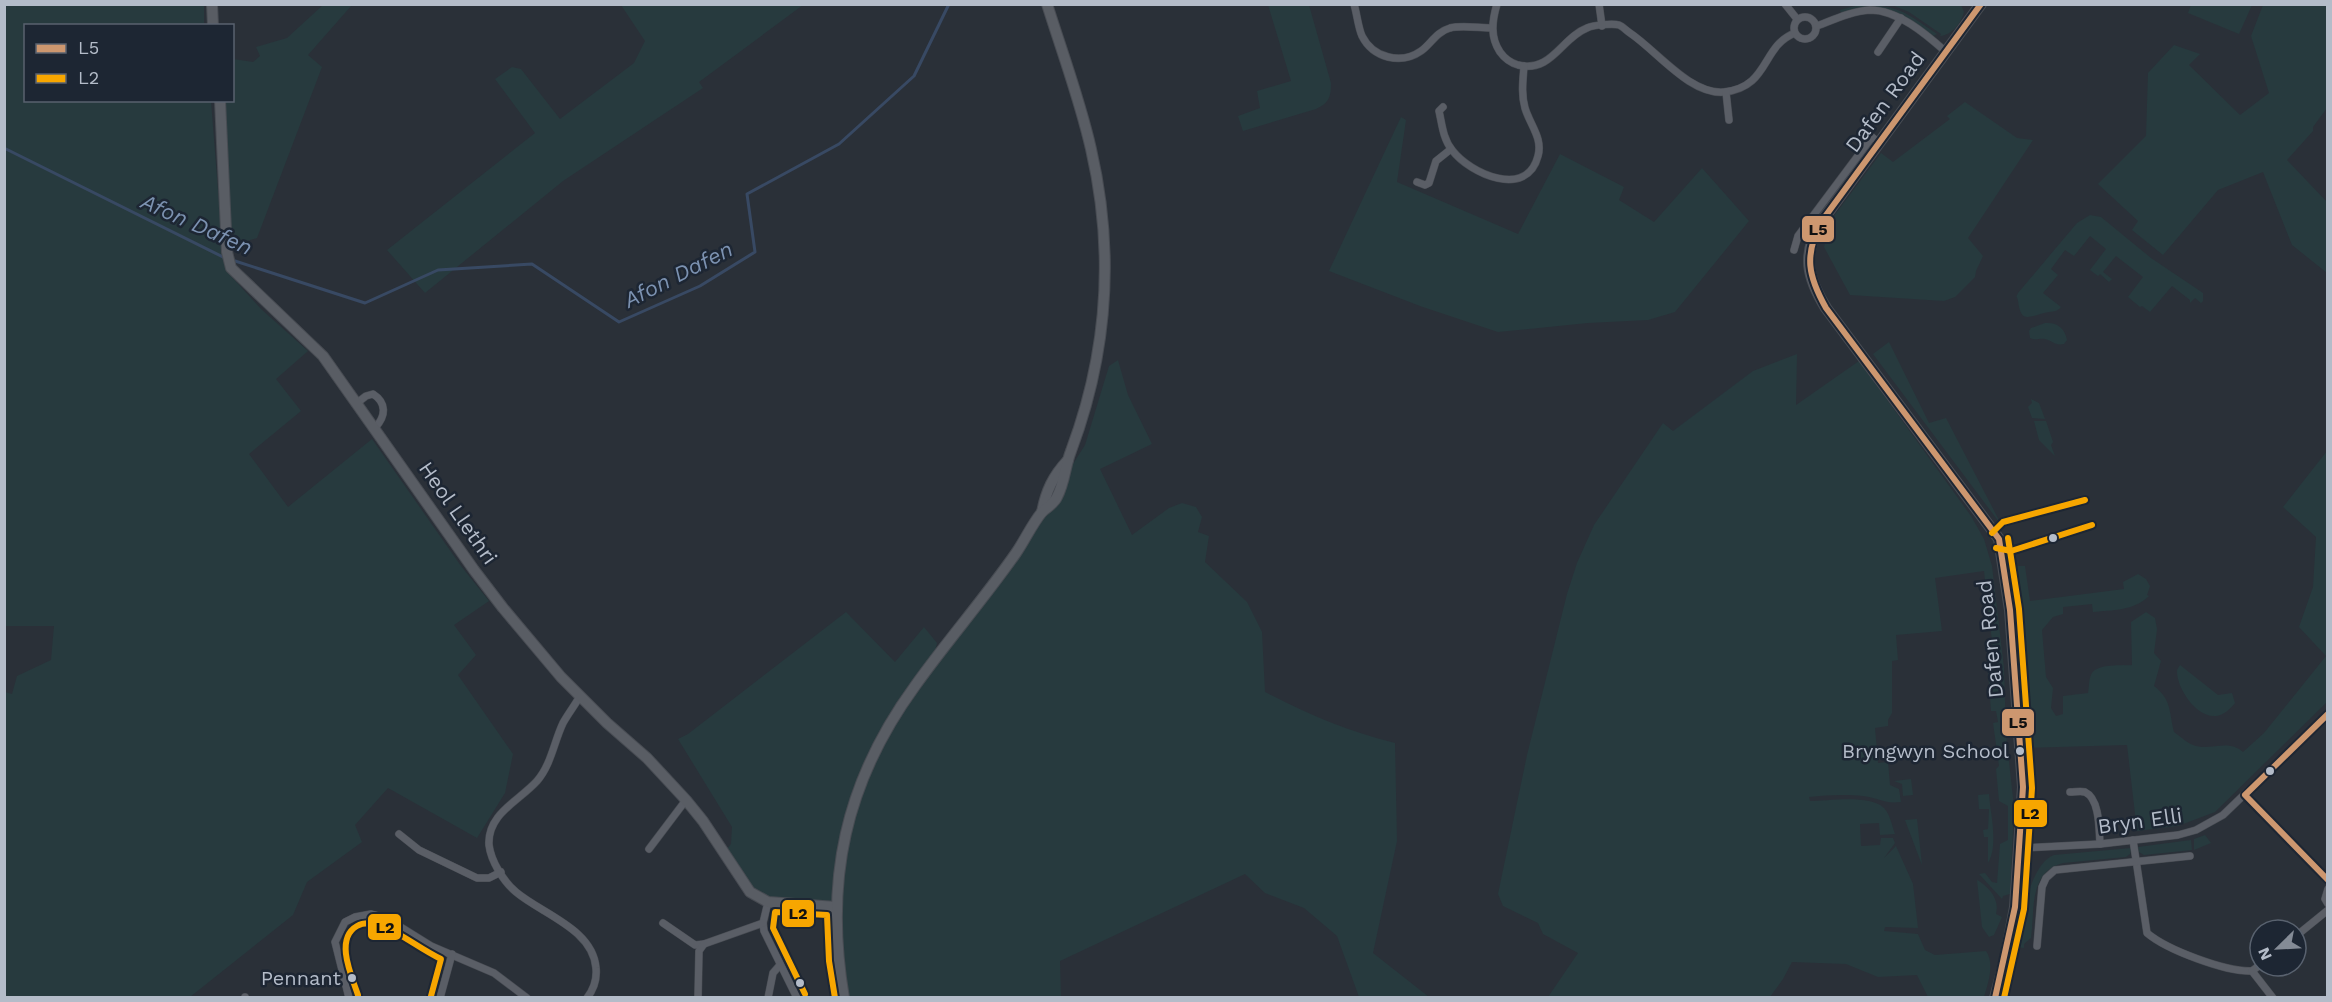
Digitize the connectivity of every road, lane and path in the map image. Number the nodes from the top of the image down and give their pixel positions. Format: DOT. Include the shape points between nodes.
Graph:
graph roads {
  1 [pos="212,4"];
  2 [pos="1047,4"];
  3 [pos="1354,4"];
  4 [pos="1497,4"];
  5 [pos="1599,4"];
  6 [pos="1785,4"];
  7 [pos="1976,6"];
  8 [pos="1901,18"];
  9 [pos="1797,19"];
  10 [pos="213,24"];
  11 [pos="1602,26"];
  12 [pos="1817,26"];
  13 [pos="1491,28"];
  14 [pos="1795,33"];
  15 [pos="1878,52"];
  16 [pos="1946,52"];
  17 [pos="1524,66"];
  18 [pos="1726,92"];
  19 [pos="220,102"];
  20 [pos="1443,107"];
  21 [pos="1729,120"];
  22 [pos="1879,143"];
  23 [pos="1451,149"];
  24 [pos="1417,182"];
  25 [pos="1794,250"];
  26 [pos="357,403"];
  27 [pos="375,428"];
  28 [pos="580,696"];
  29 [pos="2328,714"];
  30 [pos="2070,792"];
  31 [pos="2245,795"];
  32 [pos="686,800"];
  33 [pos="399,834"];
  34 [pos="2133,840"];
  35 [pos="2100,844"];
  36 [pos="2020,848"];
  37 [pos="650,849"];
  38 [pos="2190,856"];
  39 [pos="2136,861"];
  40 [pos="501,872"];
  41 [pos="2328,881"];
  42 [pos="2328,889"];
  43 [pos="768,902"];
  44 [pos="2328,904"];
  45 [pos="836,907"];
  46 [pos="2328,910"];
  47 [pos="663,923"];
  48 [pos="763,923"];
  49 [pos="2308,926"];
  50 [pos="704,944"];
  51 [pos="2037,946"];
  52 [pos="452,954"];
  53 [pos="780,965"];
  54 [pos="2248,971"];
  55 [pos="2257,978"];
  56 [pos="349,998"];
  57 [pos="440,998"];
  58 [pos="527,998"];
  59 [pos="587,998"];
  60 [pos="698,998"];
  61 [pos="768,998"];
  62 [pos="797,998"];
  63 [pos="844,998"];
  64 [pos="1995,998"];
  65 [pos="2273,998"];
  1 -- 10 [label="street"];
  2 -- 45 [label="street" via="1091,147 1103,208 1106,271 1099,354 1068,460 1050,485 1042,513 996,582 913,688 861,780 847,822"];
  3 -- 13 [label="street" via="1361,33 1375,51 1386,57 1401,59 1413,55 1450,28"];
  4 -- 13 [label="street"];
  5 -- 11 [label="street"];
  6 -- 9 [label="street"];
  7 -- 16 [label="street, Dafen Road"];
  8 -- 12 [label="street" via="1870,10"];
  8 -- 15 [label="street"];
  8 -- 16 [label="street"];
  9 -- 12 [label="street" via="1807,16"];
  9 -- 14 [label="street"];
  11 -- 17 [label="street" via="1587,27 1548,60"];
  11 -- 18 [label="street" via="1618,25 1640,39 1692,84"];
  12 -- 14 [label="street" via="1807,39"];
  13 -- 17 [label="street" via="1500,51 1511,63"];
  14 -- 18 [label="street" via="1774,50 1751,83"];
  16 -- 22 [label="street, Dafen Road"];
  17 -- 23 [label="street" via="1525,108 1538,138 1539,154 1534,168 1511,181 1489,176"];
  18 -- 21 [label="street"];
  19 -- 26 [label="street, Heol Llethri" via="231,268 323,356"];
  20 -- 23 [label="street" via="1439,111"];
  22 -- 25 [label="street" via="1872,137 1798,236"];
  22 -- 36 [label="street, Dafen Road" via="1813,236 1809,252 1812,284 1998,539 2010,610 2023,787"];
  23 -- 24 [label="street" via="1436,161 1429,183"];
  26 -- 27 [label="street, Heol Llethri"];
  26 -- 27 [label="street" via="374,394 380,398 385,406"];
  27 -- 28 [label="street, Heol Llethri" via="474,570"];
  28 -- 32 [label="street, Heol Llethri"];
  28 -- 40 [label="street" via="537,781 499,815 490,831 491,856"];
  29 -- 31 [label="street, Bryn Elli"];
  30 -- 35 [label="street" via="2084,791 2092,797"];
  31 -- 34 [label="street, Bryn Elli" via="2223,815 2196,830"];
  31 -- 41 [label="street"];
  32 -- 37 [label="street"];
  32 -- 43 [label="street, Heol Llethri" via="750,892"];
  33 -- 40 [label="street" via="419,850 477,878"];
  34 -- 35 [label="street, Bryn Elli"];
  34 -- 39 [label="street"];
  35 -- 36 [label="street, Bryn Elli"];
  36 -- 64 [label="street, Dafen Road" via="2015,907"];
  38 -- 39 [label="street"];
  39 -- 51 [label="street" via="2055,870 2042,887"];
  39 -- 54 [label="street" via="2147,933 2159,944 2214,964"];
  40 -- 59 [label="street" via="516,892 578,934 595,957 597,978"];
  42 -- 44 [label="street"];
  43 -- 45 [label="street"];
  43 -- 48 [label="street"];
  45 -- 63 [label="street"];
  46 -- 49 [label="street"];
  47 -- 50 [label="street" via="696,945"];
  48 -- 50 [label="street"];
  48 -- 53 [label="street"];
  50 -- 60 [label="street" via="699,951"];
  52 -- 56 [label="street" via="431,946 386,918 371,914 355,917 345,922 335,942"];
  52 -- 57 [label="street"];
  52 -- 58 [label="street" via="494,973"];
  53 -- 61 [label="street" via="773,973"];
  53 -- 62 [label="street"];
  55 -- 65 [label="street"];
}
